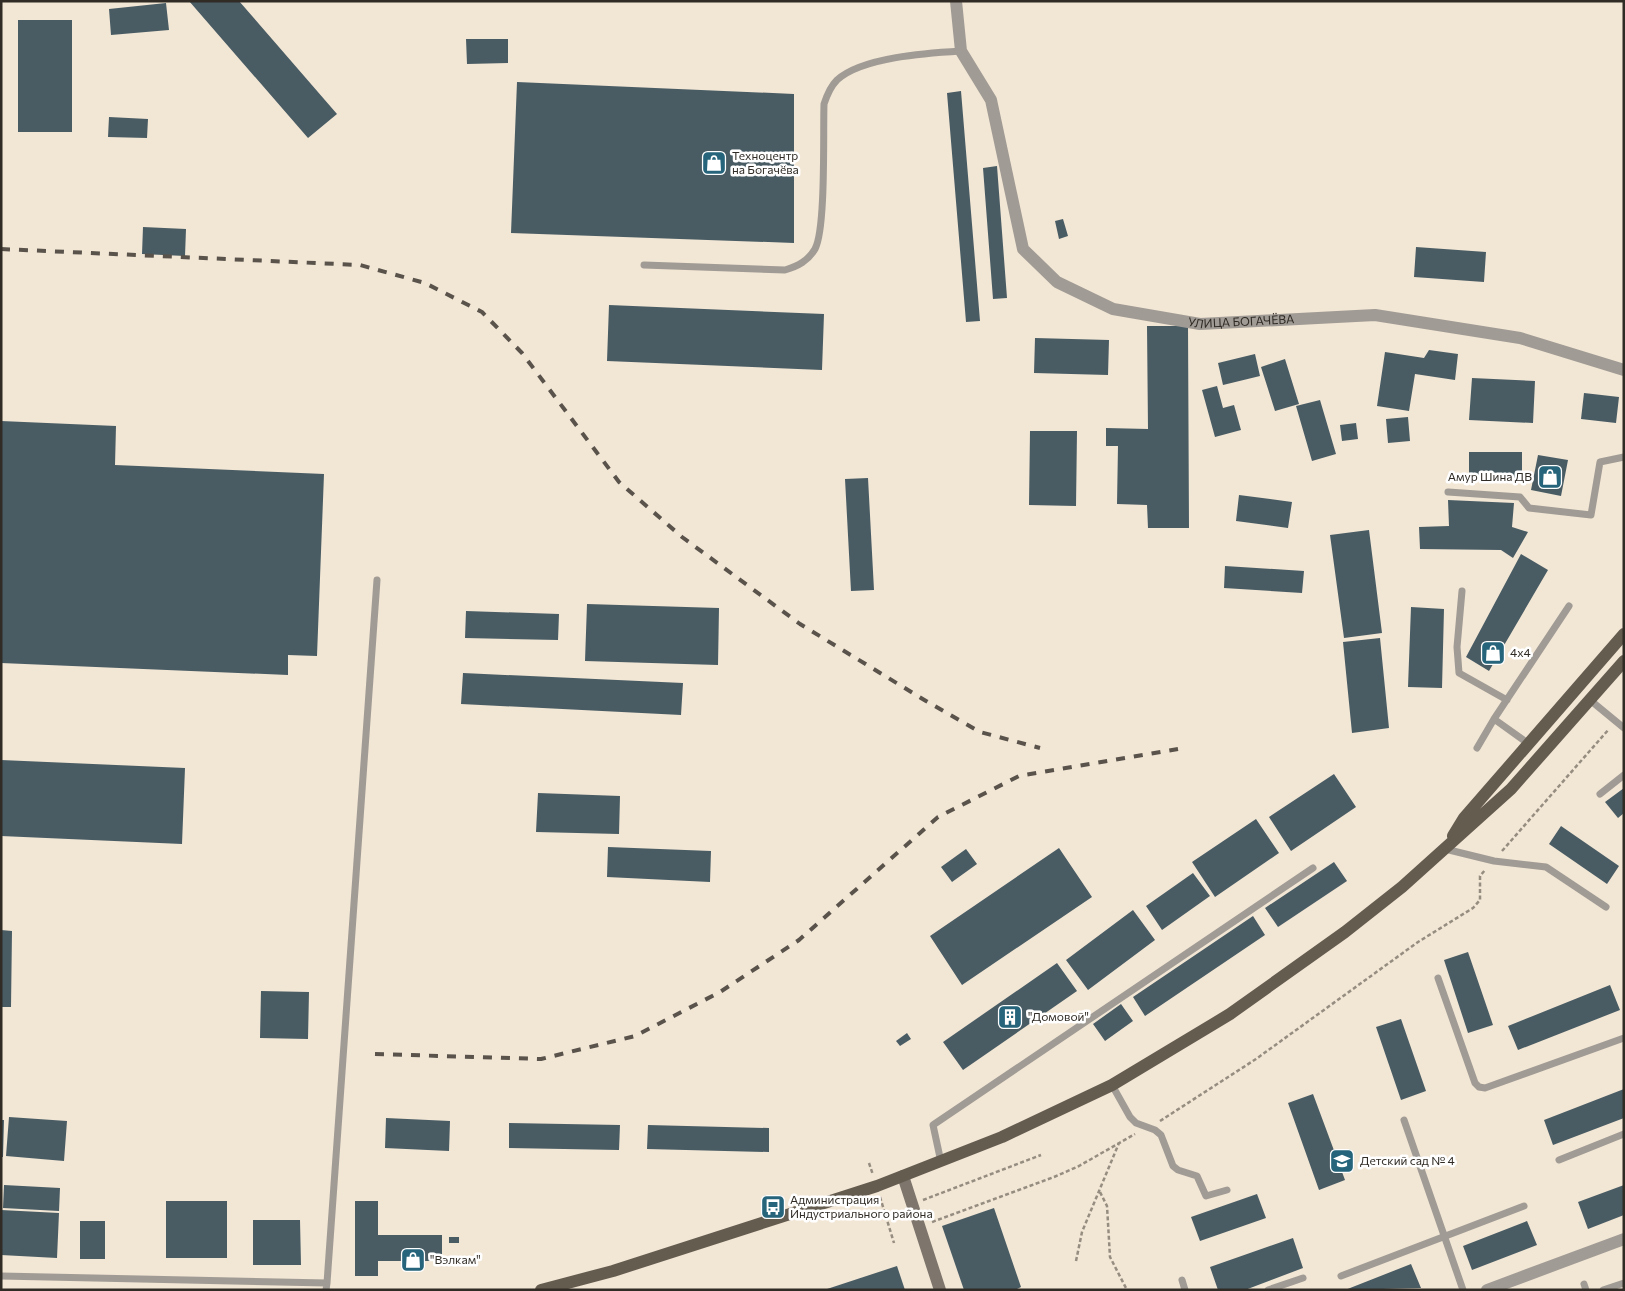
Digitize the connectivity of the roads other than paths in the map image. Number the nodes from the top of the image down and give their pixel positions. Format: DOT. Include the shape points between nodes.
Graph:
graph roads {
  1 [pos="956,1"];
  2 [pos="961,51"];
  3 [pos="644,265"];
  4 [pos="1624,370"];
  5 [pos="1624,457"];
  6 [pos="1448,492"];
  7 [pos="377,580"];
  8 [pos="1462,591"];
  9 [pos="1569,606"];
  10 [pos="1624,634"];
  11 [pos="1624,662"];
  12 [pos="1507,700"];
  13 [pos="1590,700"];
  14 [pos="1494,719"];
  15 [pos="1624,728"];
  16 [pos="1529,745"];
  17 [pos="1477,748"];
  18 [pos="1624,776"];
  19 [pos="1600,794"];
  20 [pos="1446,849"];
  21 [pos="1313,868"];
  22 [pos="1606,907"];
  23 [pos="1438,978"];
  24 [pos="1624,1038"];
  25 [pos="1112,1085"];
  26 [pos="1404,1120"];
  27 [pos="1624,1134"];
  28 [pos="1559,1160"];
  29 [pos="941,1162"];
  30 [pos="903,1176"];
  31 [pos="1227,1190"];
  32 [pos="1524,1206"];
  33 [pos="1444,1236"];
  34 [pos="1624,1239"];
  35 [pos="1,1276"];
  36 [pos="1341,1276"];
  37 [pos="1303,1278"];
  38 [pos="1182,1280"];
  39 [pos="1624,1283"];
  40 [pos="326,1286"];
  41 [pos="541,1290"];
  42 [pos="940,1290"];
  43 [pos="1185,1290"];
  44 [pos="1268,1290"];
  45 [pos="1463,1290"];
  46 [pos="1487,1290"];
  47 [pos="1603,1290"];
  1 -- 2 [label="street"];
  2 -- 3 [label="lane" via="908,55 856,69 836,81 824,104 820,236 809,258 798,266 785,270"];
  2 -- 4 [label="street, УЛИЦА БОГАЧЁВА" via="991,100 1023,248 1057,282 1113,309 1200,324 1375,315 1520,338"];
  5 -- 6 [label="lane" via="1600,462 1592,515 1529,508 1520,496"];
  7 -- 40 [label="lane"];
  8 -- 12 [label="lane" via="1457,647 1459,673"];
  9 -- 12 [label="lane"];
  10 -- 16 [label="main road"];
  11 -- 13 [label="main road"];
  12 -- 14 [label="lane"];
  13 -- 15 [label="lane"];
  13 -- 20 [label="main road" via="1511,789"];
  14 -- 16 [label="lane"];
  14 -- 17 [label="lane"];
  16 -- 20 [label="main road" via="1464,818"];
  18 -- 19 [label="lane"];
  20 -- 22 [label="lane" via="1494,861 1546,867"];
  20 -- 25 [label="main road" via="1345,932 1230,1014"];
  21 -- 29 [label="lane" via="933,1125"];
  23 -- 24 [label="lane" via="1479,1087 1485,1088"];
  25 -- 29 [label="main road" via="1030,1126"];
  25 -- 31 [label="lane" via="1130,1117 1161,1135 1173,1166 1197,1176 1206,1196"];
  26 -- 33 [label="lane"];
  27 -- 28 [label="lane"];
  29 -- 30 [label="main road"];
  30 -- 41 [label="main road" via="613,1271"];
  30 -- 42 [label="street"];
  32 -- 33 [label="lane"];
  33 -- 36 [label="lane"];
  33 -- 45 [label="lane"];
  34 -- 46 [label="street"];
  35 -- 40 [label="lane"];
  37 -- 44 [label="lane"];
  38 -- 43 [label="lane"];
  39 -- 47 [label="lane"];
}
